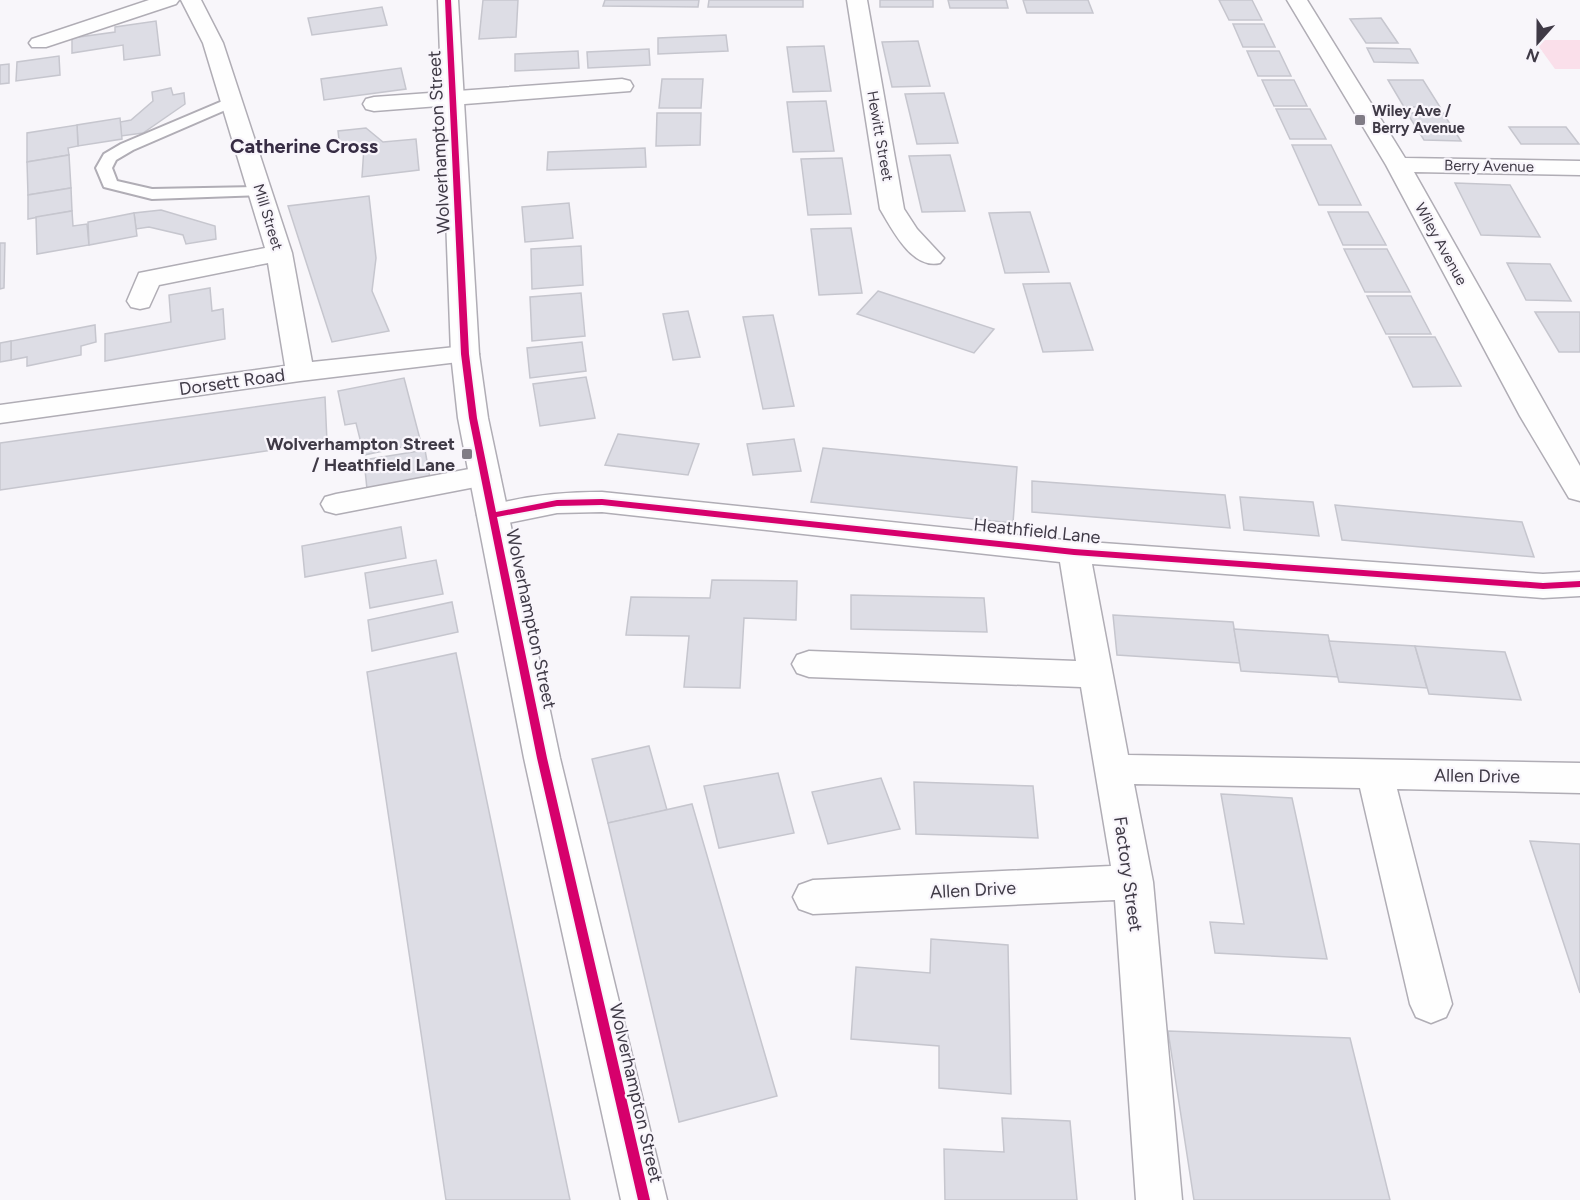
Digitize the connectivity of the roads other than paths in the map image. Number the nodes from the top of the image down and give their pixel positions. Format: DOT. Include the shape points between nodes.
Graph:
graph roads {
  1 [pos="169,0"];
  2 [pos="191,0"];
  3 [pos="448,0"];
  4 [pos="857,0"];
  5 [pos="1298,0"];
  6 [pos="39,43"];
  7 [pos="622,86"];
  8 [pos="453,97"];
  9 [pos="232,102"];
  10 [pos="374,104"];
  11 [pos="1398,165"];
  12 [pos="1580,168"];
  13 [pos="260,192"];
  14 [pos="279,254"];
  15 [pos="931,258"];
  16 [pos="140,301"];
  17 [pos="465,354"];
  18 [pos="300,372"];
  19 [pos="0,414"];
  20 [pos="485,476"];
  21 [pos="1580,491"];
  22 [pos="336,504"];
  23 [pos="492,515"];
  24 [pos="1074,552"];
  25 [pos="1576,592"];
  26 [pos="809,664"];
  27 [pos="1096,675"];
  28 [pos="1112,769"];
  29 [pos="1375,774"];
  30 [pos="1580,778"];
  31 [pos="1133,882"];
  32 [pos="813,897"];
  33 [pos="1431,1004"];
  34 [pos="644,1200"];
  35 [pos="1159,1200"];
  1 -- 6 [label="street"];
  2 -- 9 [label="street, Mill Street" via="213,43"];
  3 -- 8 [label="street, Wolverhampton Street"];
  4 -- 15 [label="street, Hewitt Street" via="892,209 907,233"];
  5 -- 11 [label="street, Wiley Avenue"];
  7 -- 8 [label="street"];
  8 -- 10 [label="street"];
  8 -- 17 [label="street, Wolverhampton Street"];
  9 -- 13 [label="street, Mill Street"];
  9 -- 13 [label="lane" via="127,147 110,157 104,168 110,184 152,194"];
  11 -- 12 [label="street, Berry Avenue"];
  11 -- 21 [label="street, Wiley Avenue" via="1535,417"];
  13 -- 14 [label="street, Mill Street"];
  14 -- 16 [label="street" via="148,279"];
  14 -- 18 [label="street, Mill Street"];
  17 -- 18 [label="street, Dorsett Road"];
  17 -- 20 [label="street, Wolverhampton Street"];
  18 -- 19 [label="street, Dorsett Road"];
  20 -- 22 [label="street"];
  20 -- 23 [label="street, Wolverhampton Street"];
  23 -- 24 [label="street, Heathfield Lane" via="557,503 602,502"];
  23 -- 34 [label="street, Wolverhampton Street" via="542,758"];
  24 -- 25 [label="street, Heathfield Lane" via="1543,586"];
  24 -- 27 [label="street, Factory Street"];
  26 -- 27 [label="street"];
  27 -- 28 [label="street, Factory Street"];
  28 -- 29 [label="street, Allen Drive"];
  28 -- 31 [label="street, Factory Street"];
  29 -- 30 [label="street, Allen Drive"];
  29 -- 33 [label="street"];
  31 -- 32 [label="street, Allen Drive"];
  31 -- 35 [label="street, Factory Street"];
}
